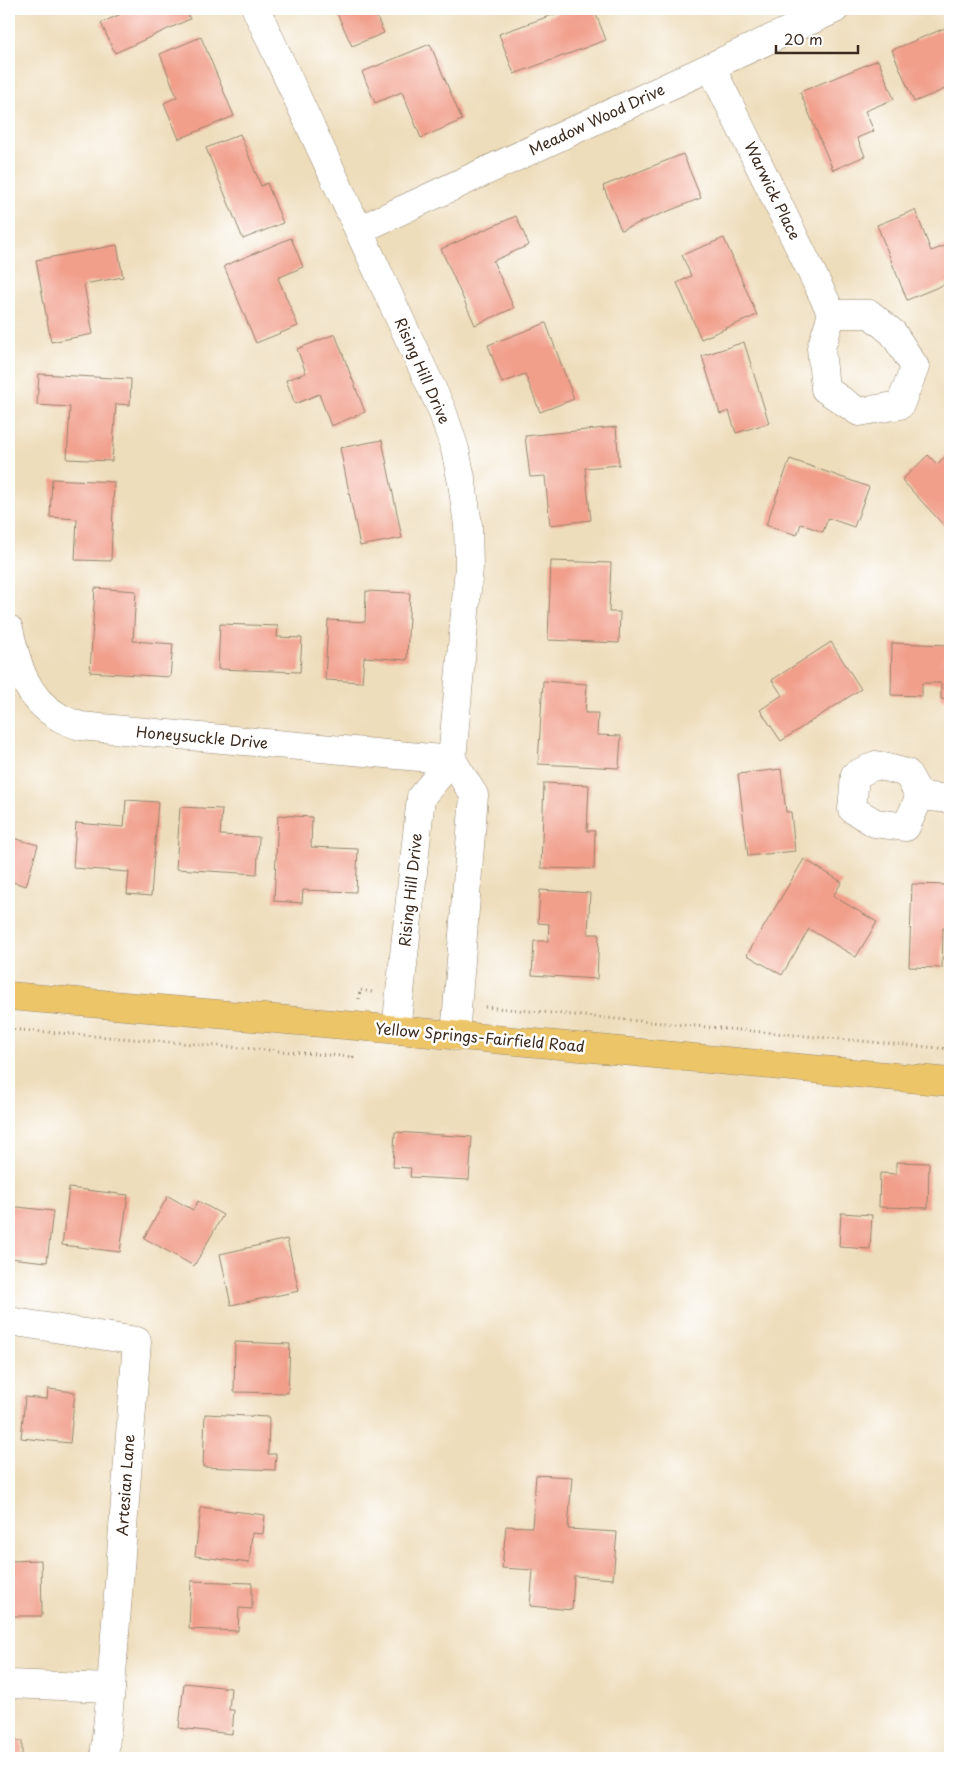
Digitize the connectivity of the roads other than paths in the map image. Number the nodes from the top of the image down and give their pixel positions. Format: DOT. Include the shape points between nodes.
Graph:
graph roads {
  1 [pos="256,9"];
  2 [pos="835,9"];
  3 [pos="711,67"];
  4 [pos="359,230"];
  5 [pos="832,314"];
  6 [pos="9,629"];
  7 [pos="452,760"];
  8 [pos="920,796"];
  9 [pos="950,799"];
  10 [pos="9,996"];
  11 [pos="396,1030"];
  12 [pos="455,1036"];
  13 [pos="950,1082"];
  14 [pos="9,1321"];
  15 [pos="9,1684"];
  16 [pos="111,1688"];
  17 [pos="104,1758"];
  1 -- 4 [label="street, Rising Hill Drive"];
  2 -- 3 [label="street, Meadow Wood Drive"];
  3 -- 4 [label="street, Meadow Wood Drive"];
  3 -- 5 [label="street, Warwick Place"];
  4 -- 7 [label="street, Rising Hill Drive" via="442,410 462,483 468,524 469,566"];
  6 -- 7 [label="street, Honeysuckle Drive" via="22,678 38,700 58,717 80,726"];
  7 -- 11 [label="street, Rising Hill Drive" via="421,797"];
  7 -- 12 [label="street" via="474,795"];
  8 -- 9 [label="street"];
  10 -- 11 [label="main road, Yellow Springs-Fairfield Road"];
  11 -- 12 [label="main road, Yellow Springs-Fairfield Road"];
  12 -- 13 [label="main road, Yellow Springs-Fairfield Road"];
  14 -- 16 [label="street, Artesian Lane" via="137,1341"];
  15 -- 16 [label="street"];
  16 -- 17 [label="street, Artesian Lane"];
}
